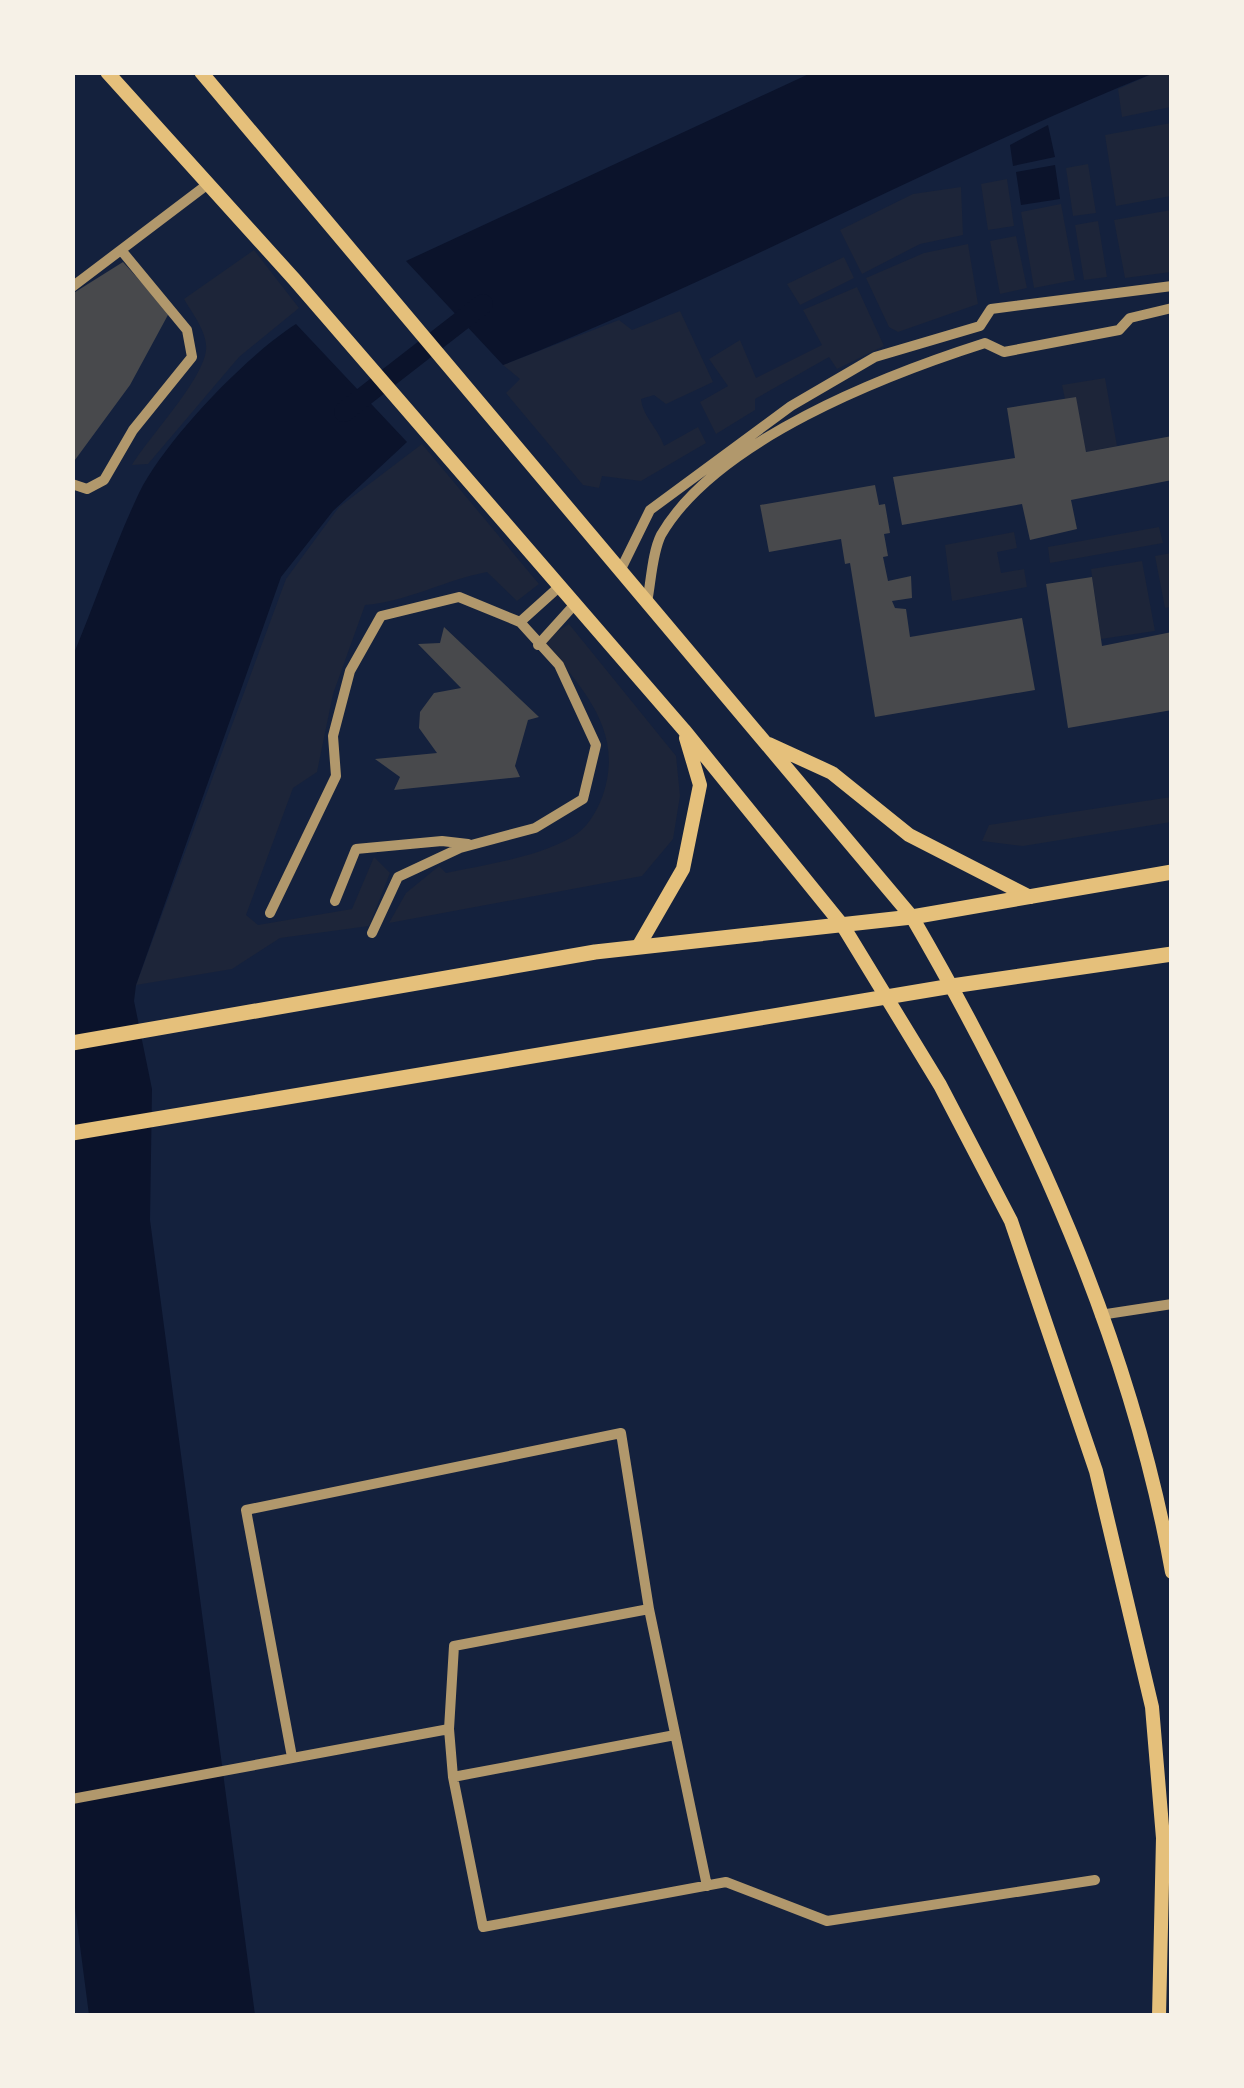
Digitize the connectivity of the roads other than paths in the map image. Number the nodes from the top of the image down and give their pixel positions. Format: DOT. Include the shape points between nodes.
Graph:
graph roads {
  1 [pos="107,72"];
  2 [pos="201,72"];
  3 [pos="208,184"];
  4 [pos="121,250"];
  5 [pos="1172,286"];
  6 [pos="72,287"];
  7 [pos="1172,308"];
  8 [pos="72,484"];
  9 [pos="620,571"];
  10 [pos="560,586"];
  11 [pos="575,604"];
  12 [pos="647,604"];
  13 [pos="520,622"];
  14 [pos="538,645"];
  15 [pos="684,730"];
  16 [pos="761,740"];
  17 [pos="473,845"];
  18 [pos="1172,872"];
  19 [pos="1030,897"];
  20 [pos="335,901"];
  21 [pos="270,913"];
  22 [pos="912,917"];
  23 [pos="843,926"];
  24 [pos="372,933"];
  25 [pos="638,947"];
  26 [pos="1172,954"];
  27 [pos="952,986"];
  28 [pos="886,998"];
  29 [pos="72,1043"];
  30 [pos="72,1133"];
  31 [pos="1172,1304"];
  32 [pos="1100,1315"];
  33 [pos="1172,1572"];
  34 [pos="649,1609"];
  35 [pos="449,1729"];
  36 [pos="675,1735"];
  37 [pos="292,1758"];
  38 [pos="454,1778"];
  39 [pos="72,1799"];
  40 [pos="1167,1869"];
  41 [pos="1095,1880"];
  42 [pos="707,1886"];
  43 [pos="1159,2016"];
  1 -- 3 [label="main road"];
  2 -- 9 [label="main road"];
  3 -- 4 [label="street"];
  3 -- 10 [label="main road"];
  4 -- 6 [label="street"];
  4 -- 8 [label="street" via="187,330 192,357 133,430 104,480 87,488"];
  5 -- 9 [label="street" via="991,309 980,326 875,357 791,406 650,510"];
  7 -- 12 [label="street" via="1130,318 1119,330 1004,352 984,343 899,370 814,410 710,478 660,537"];
  9 -- 12 [label="main road"];
  10 -- 11 [label="main road"];
  10 -- 13 [label="street"];
  11 -- 14 [label="street"];
  11 -- 15 [label="main road"];
  12 -- 16 [label="main road"];
  13 -- 14 [label="street"];
  13 -- 21 [label="street" via="458,597 381,616 350,671 333,736 336,776"];
  14 -- 17 [label="street" via="559,664 596,745 583,799 535,828"];
  15 -- 23 [label="main road"];
  15 -- 25 [label="main road" via="700,785 683,869"];
  16 -- 19 [label="main road" via="832,774 909,835"];
  16 -- 22 [label="main road"];
  17 -- 20 [label="street" via="442,841 356,849"];
  17 -- 24 [label="street" via="398,876"];
  18 -- 19 [label="main road"];
  19 -- 22 [label="main road"];
  22 -- 23 [label="main road"];
  22 -- 27 [label="main road"];
  23 -- 25 [label="main road"];
  23 -- 28 [label="main road"];
  25 -- 29 [label="main road"];
  26 -- 27 [label="main road"];
  27 -- 28 [label="main road"];
  27 -- 32 [label="main road" via="1065,1215"];
  28 -- 30 [label="main road"];
  28 -- 40 [label="main road" via="1010,1221 1096,1471 1152,1707"];
  31 -- 32 [label="street"];
  32 -- 33 [label="main road"];
  34 -- 35 [label="street" via="454,1646"];
  34 -- 36 [label="street"];
  34 -- 37 [label="street" via="621,1433 246,1510"];
  35 -- 37 [label="street"];
  35 -- 38 [label="street"];
  36 -- 38 [label="street"];
  36 -- 42 [label="street"];
  37 -- 39 [label="street"];
  38 -- 42 [label="street" via="483,1927"];
  40 -- 43 [label="main road"];
  41 -- 42 [label="street" via="827,1921 726,1882"];
}
